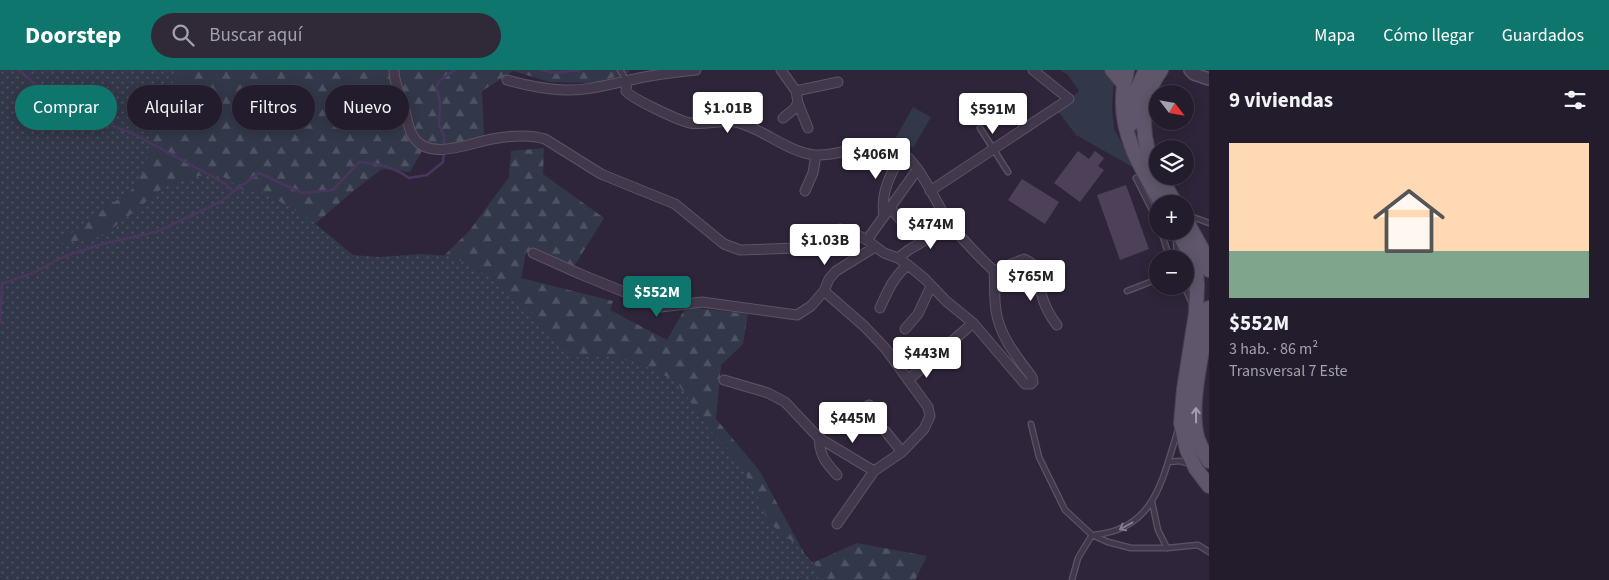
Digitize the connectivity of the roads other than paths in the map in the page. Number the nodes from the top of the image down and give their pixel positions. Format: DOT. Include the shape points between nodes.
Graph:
graph roads {
  1 [pos="394,70"];
  2 [pos="620,70"];
  3 [pos="696,70"];
  4 [pos="781,70"];
  5 [pos="1033,70"];
  6 [pos="1112,70"];
  7 [pos="1146,70"];
  8 [pos="1161,70"];
  9 [pos="1192,72"];
  10 [pos="1126,77"];
  11 [pos="1209,79"];
  12 [pos="507,80"];
  13 [pos="627,82"];
  14 [pos="838,82"];
  15 [pos="1209,84"];
  16 [pos="796,91"];
  17 [pos="798,103"];
  18 [pos="1011,108"];
  19 [pos="783,118"];
  20 [pos="808,128"];
  21 [pos="980,128"];
  22 [pos="1024,130"];
  23 [pos="994,149"];
  24 [pos="1149,153"];
  25 [pos="904,154"];
  26 [pos="816,155"];
  27 [pos="1138,159"];
  28 [pos="917,170"];
  29 [pos="1008,172"];
  30 [pos="1136,178"];
  31 [pos="930,191"];
  32 [pos="805,192"];
  33 [pos="1157,195"];
  34 [pos="1149,204"];
  35 [pos="891,209"];
  36 [pos="884,216"];
  37 [pos="900,219"];
  38 [pos="1194,219"];
  39 [pos="1209,224"];
  40 [pos="951,225"];
  41 [pos="1194,234"];
  42 [pos="867,240"];
  43 [pos="1182,240"];
  44 [pos="875,247"];
  45 [pos="533,253"];
  46 [pos="898,258"];
  47 [pos="908,264"];
  48 [pos="1209,270"];
  49 [pos="994,271"];
  50 [pos="1149,282"];
  51 [pos="931,286"];
  52 [pos="1127,290"];
  53 [pos="824,291"];
  54 [pos="1191,295"];
  55 [pos="880,308"];
  56 [pos="1203,310"];
  57 [pos="973,323"];
  58 [pos="1057,325"];
  59 [pos="905,329"];
  60 [pos="1207,340"];
  61 [pos="724,380"];
  62 [pos="908,380"];
  63 [pos="870,405"];
  64 [pos="861,411"];
  65 [pos="852,417"];
  66 [pos="1180,423"];
  67 [pos="1031,424"];
  68 [pos="819,438"];
  69 [pos="902,452"];
  70 [pos="1209,461"];
  71 [pos="1168,462"];
  72 [pos="1196,469"];
  73 [pos="874,471"];
  74 [pos="837,475"];
  75 [pos="1209,486"];
  76 [pos="1152,502"];
  77 [pos="837,524"];
  78 [pos="1092,535"];
  79 [pos="1167,548"];
  80 [pos="1209,552"];
  81 [pos="1072,580"];
  1 -- 42 [label="street" via="413,136 419,144 434,149 450,149 492,139 536,136 602,174 675,204 724,244 740,250 796,248 833,230 842,229"];
  2 -- 13 [label="lane"];
  3 -- 13 [label="street"];
  4 -- 16 [label="street"];
  5 -- 22 [label="street" via="1069,99"];
  6 -- 10 [label="main road"];
  7 -- 27 [label="main road" via="1132,108 1132,133"];
  8 -- 24 [label="main road" via="1145,103 1144,124"];
  9 -- 11 [label="street"];
  9 -- 15 [label="street"];
  10 -- 27 [label="main road" via="1124,124"];
  12 -- 13 [label="street" via="564,90"];
  13 -- 26 [label="street" via="626,91 639,101 690,123 737,122 802,152"];
  14 -- 16 [label="street"];
  16 -- 17 [label="street"];
  17 -- 19 [label="street"];
  17 -- 20 [label="street"];
  18 -- 22 [label="lane"];
  21 -- 23 [label="lane"];
  22 -- 23 [label="street"];
  23 -- 29 [label="lane"];
  23 -- 31 [label="street"];
  25 -- 26 [label="street" via="893,147 880,146"];
  25 -- 28 [label="street"];
  25 -- 36 [label="street" via="892,170 882,206"];
  26 -- 32 [label="street"];
  27 -- 33 [label="main road"];
  28 -- 31 [label="street"];
  28 -- 35 [label="street"];
  30 -- 34 [label="lane"];
  31 -- 40 [label="street"];
  35 -- 36 [label="street"];
  35 -- 37 [label="street"];
  36 -- 42 [label="street"];
  38 -- 39 [label="lane"];
  40 -- 46 [label="street"];
  40 -- 49 [label="street" via="970,249"];
  41 -- 48 [label="main road"];
  42 -- 44 [label="street"];
  43 -- 56 [label="main road" via="1196,270"];
  44 -- 46 [label="street"];
  44 -- 53 [label="street" via="836,271"];
  45 -- 53 [label="street" via="661,307 702,302 797,315 811,306"];
  46 -- 47 [label="street"];
  47 -- 51 [label="street"];
  47 -- 55 [label="street" via="890,285"];
  49 -- 57 [label="street" via="1000,328 1032,377 1031,384 1025,384"];
  49 -- 58 [label="street" via="1024,259 1032,263 1038,271 1041,294 1049,314"];
  50 -- 52 [label="lane"];
  51 -- 57 [label="street"];
  51 -- 59 [label="street" via="918,314"];
  53 -- 62 [label="street" via="864,326"];
  54 -- 56 [label="lane"];
  56 -- 60 [label="main road"];
  56 -- 66 [label="main road" via="1184,389"];
  57 -- 62 [label="street"];
  70 -- 60 [label="main road, one-way" via="1198,440 1196,424 1196,399"];
  61 -- 68 [label="street" via="768,393 785,402"];
  62 -- 69 [label="street" via="928,407 930,416 924,430"];
  63 -- 64 [label="street"];
  64 -- 65 [label="street"];
  64 -- 69 [label="street" via="886,432"];
  66 -- 71 [label="lane"];
  66 -- 72 [label="main road"];
  67 -- 78 [label="lane" via="1038,457 1065,510"];
  68 -- 73 [label="street"];
  68 -- 74 [label="street" via="823,458"];
  69 -- 73 [label="street"];
  71 -- 72 [label="lane" via="1180,461"];
  71 -- 76 [label="lane"];
  72 -- 75 [label="main road"];
  73 -- 77 [label="street"];
  76 -- 78 [label="lane, one-way" via="1124,528"];
  76 -- 79 [label="lane" via="1158,530"];
  78 -- 79 [label="lane" via="1131,548"];
  78 -- 81 [label="lane" via="1078,558"];
  79 -- 80 [label="lane" via="1198,545"];
}
